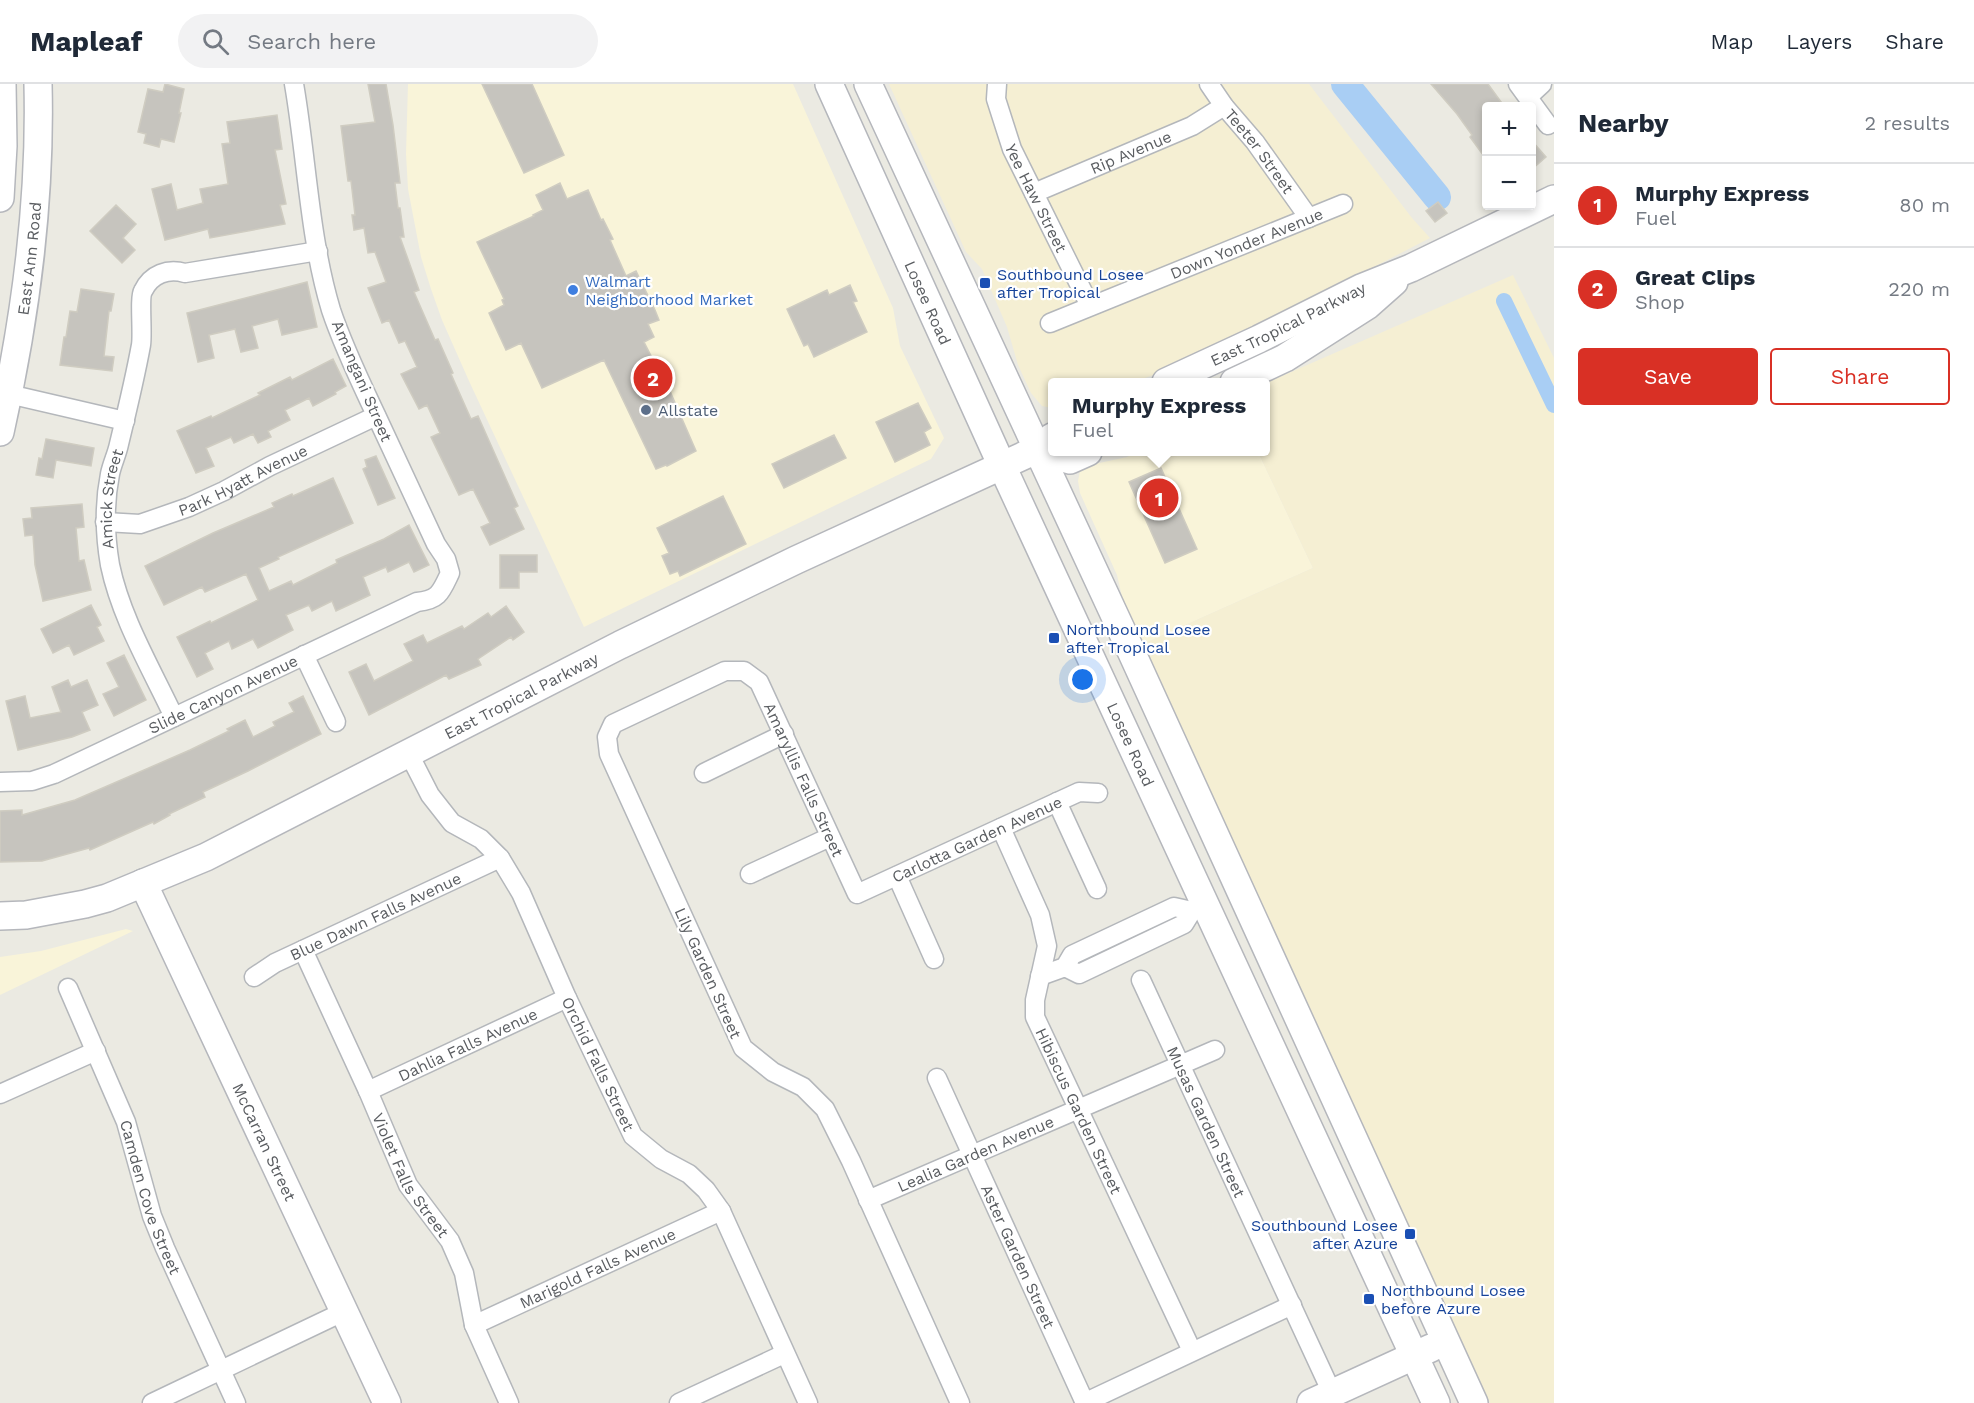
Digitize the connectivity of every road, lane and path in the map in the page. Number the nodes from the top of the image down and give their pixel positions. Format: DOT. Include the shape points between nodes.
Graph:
graph roads {
  1 [pos="2,84"];
  2 [pos="38,84"];
  3 [pos="294,84"];
  4 [pos="829,84"];
  5 [pos="868,84"];
  6 [pos="997,84"];
  7 [pos="1209,84"];
  8 [pos="1542,84"];
  9 [pos="1523,91"];
  10 [pos="1224,106"];
  11 [pos="1548,125"];
  12 [pos="1034,193"];
  13 [pos="0,198"];
  14 [pos="1554,199"];
  15 [pos="1343,204"];
  16 [pos="1309,218"];
  17 [pos="318,251"];
  18 [pos="1411,268"];
  19 [pos="1090,306"];
  20 [pos="1050,322"];
  21 [pos="1175,378"];
  22 [pos="1242,378"];
  23 [pos="4,393"];
  24 [pos="376,416"];
  25 [pos="124,421"];
  26 [pos="0,432"];
  27 [pos="1045,444"];
  28 [pos="1050,456"];
  29 [pos="1064,456"];
  30 [pos="1079,456"];
  31 [pos="1002,466"];
  32 [pos="105,522"];
  33 [pos="441,592"];
  34 [pos="304,655"];
  35 [pos="174,717"];
  36 [pos="336,722"];
  37 [pos="784,735"];
  38 [pos="607,737"];
  39 [pos="409,754"];
  40 [pos="704,773"];
  41 [pos="0,782"];
  42 [pos="1098,794"];
  43 [pos="1057,802"];
  44 [pos="1001,828"];
  45 [pos="830,837"];
  46 [pos="500,858"];
  47 [pos="750,874"];
  48 [pos="897,876"];
  49 [pos="143,883"];
  50 [pos="1097,889"];
  51 [pos="857,894"];
  52 [pos="1198,907"];
  53 [pos="0,916"];
  54 [pos="303,950"];
  55 [pos="934,959"];
  56 [pos="1040,976"];
  57 [pos="254,977"];
  58 [pos="1141,980"];
  59 [pos="69,988"];
  60 [pos="567,998"];
  61 [pos="1215,1050"];
  62 [pos="96,1051"];
  63 [pos="1180,1065"];
  64 [pos="937,1078"];
  65 [pos="368,1091"];
  66 [pos="0,1094"];
  67 [pos="1078,1109"];
  68 [pos="972,1155"];
  69 [pos="868,1200"];
  70 [pos="721,1211"];
  71 [pos="1292,1305"];
  72 [pos="345,1311"];
  73 [pos="474,1325"];
  74 [pos="1446,1341"];
  75 [pos="1192,1352"];
  76 [pos="784,1354"];
  77 [pos="1414,1355"];
  78 [pos="221,1370"];
  79 [pos="1322,1398"];
  80 [pos="152,1403"];
  81 [pos="236,1403"];
  82 [pos="387,1403"];
  83 [pos="509,1403"];
  84 [pos="679,1403"];
  85 [pos="808,1403"];
  86 [pos="960,1403"];
  87 [pos="1085,1403"];
  88 [pos="1436,1403"];
  89 [pos="1474,1403"];
  1 -- 13 [label="main road"];
  2 -- 23 [label="main road, East Ann Road" via="39,150 33,241 21,331"];
  3 -- 17 [label="street, Amangani Street"];
  4 -- 31 [label="main road, Losee Road"];
  5 -- 27 [label="main road"];
  6 -- 12 [label="street, Yee Haw Street" via="996,99 1012,149"];
  7 -- 10 [label="street, Teeter Street"];
  8 -- 9 [label="street"];
  9 -- 11 [label="street"];
  10 -- 12 [label="street, Rip Avenue" via="1192,126"];
  10 -- 16 [label="street, Teeter Street"];
  12 -- 19 [label="street, Yee Haw Street"];
  14 -- 18 [label="main road, East Tropical Parkway"];
  15 -- 16 [label="street, Down Yonder Avenue"];
  16 -- 19 [label="street, Down Yonder Avenue"];
  17 -- 24 [label="street, Amangani Street" via="331,309"];
  17 -- 25 [label="street, Amick Street" via="185,273 165,271 156,276 142,293 141,343"];
  18 -- 21 [label="main road, East Tropical Parkway"];
  18 -- 22 [label="main road, East Tropical Parkway" via="1368,305 1285,358"];
  19 -- 20 [label="street, Down Yonder Avenue"];
  23 -- 25 [label="street"];
  23 -- 26 [label="main road, East Ann Road"];
  24 -- 32 [label="street, Park Hyatt Avenue" via="189,507 140,524"];
  24 -- 33 [label="street, Amangani Street" via="446,559 450,573"];
  25 -- 32 [label="street, Amick Street" via="110,474"];
  27 -- 31 [label="main road, East Tropical Parkway"];
  28 -- 74 [label="main road" via="1121,629"];
  29 -- 30 [label="main road" via="1070,460"];
  31 -- 39 [label="main road, East Tropical Parkway" via="693,610"];
  31 -- 52 [label="main road, Losee Road"];
  32 -- 35 [label="street, Amick Street" via="119,594"];
  33 -- 34 [label="street, Slide Canyon Avenue"];
  34 -- 35 [label="street, Slide Canyon Avenue"];
  34 -- 36 [label="street"];
  35 -- 41 [label="street, Slide Canyon Avenue" via="54,774 32,781"];
  37 -- 38 [label="street, Amaryllis Falls Street" via="759,682 744,671 725,671 613,724"];
  37 -- 40 [label="street"];
  37 -- 45 [label="street, Amaryllis Falls Street"];
  38 -- 69 [label="street, Lily Garden Street" via="609,754 743,1048 773,1072 803,1087 825,1109"];
  39 -- 46 [label="street, Orchid Falls Street" via="430,795 452,823 481,839"];
  39 -- 49 [label="main road, East Tropical Parkway" via="206,857"];
  42 -- 43 [label="street, Carlotta Garden Avenue" via="1079,792"];
  43 -- 44 [label="street, Carlotta Garden Avenue"];
  43 -- 50 [label="street"];
  44 -- 48 [label="street, Carlotta Garden Avenue"];
  44 -- 56 [label="street, Hibiscus Garden Street" via="1040,915 1047,946"];
  45 -- 47 [label="street"];
  45 -- 51 [label="street, Amaryllis Falls Street"];
  46 -- 54 [label="street, Blue Dawn Falls Avenue"];
  46 -- 60 [label="street, Orchid Falls Street" via="522,893"];
  48 -- 51 [label="street, Carlotta Garden Avenue"];
  48 -- 55 [label="street"];
  49 -- 53 [label="main road, East Tropical Parkway" via="85,904"];
  49 -- 72 [label="main road, McCarran Street"];
  52 -- 56 [label="street" via="1184,924 1079,974 1065,967"];
  52 -- 77 [label="main road, Losee Road"];
  54 -- 57 [label="street, Blue Dawn Falls Avenue"];
  54 -- 65 [label="street, Violet Falls Street"];
  56 -- 67 [label="street, Hibiscus Garden Street" via="1035,1017"];
  58 -- 63 [label="street, Musas Garden Street"];
  59 -- 62 [label="street, Camden Cove Street"];
  60 -- 65 [label="street, Dahlia Falls Avenue"];
  60 -- 70 [label="street, Orchid Falls Street" via="633,1136 661,1159 689,1174"];
  61 -- 63 [label="street, Lealia Garden Avenue"];
  62 -- 66 [label="street"];
  62 -- 78 [label="street, Camden Cove Street" via="126,1122 161,1238"];
  63 -- 67 [label="street, Lealia Garden Avenue"];
  63 -- 71 [label="street, Musas Garden Street"];
  64 -- 68 [label="street, Aster Garden Street"];
  65 -- 73 [label="street, Violet Falls Street" via="408,1185 450,1241 464,1273"];
  67 -- 68 [label="street, Lealia Garden Avenue"];
  67 -- 75 [label="street, Hibiscus Garden Street"];
  68 -- 69 [label="street, Lealia Garden Avenue"];
  68 -- 87 [label="street, Aster Garden Street"];
  69 -- 86 [label="street, Lily Garden Street"];
  70 -- 73 [label="street, Marigold Falls Avenue"];
  70 -- 76 [label="street, Orchid Falls Street"];
  71 -- 75 [label="street"];
  71 -- 79 [label="street, Musas Garden Street"];
  72 -- 78 [label="street"];
  72 -- 82 [label="main road, McCarran Street"];
  73 -- 83 [label="street, Violet Falls Street"];
  74 -- 77 [label="main road"];
  74 -- 89 [label="main road"];
  75 -- 87 [label="street"];
  76 -- 84 [label="street"];
  76 -- 85 [label="street, Orchid Falls Street"];
  77 -- 79 [label="main road"];
  77 -- 88 [label="main road, Losee Road"];
  78 -- 80 [label="street"];
  78 -- 81 [label="street, Camden Cove Street"];
}
